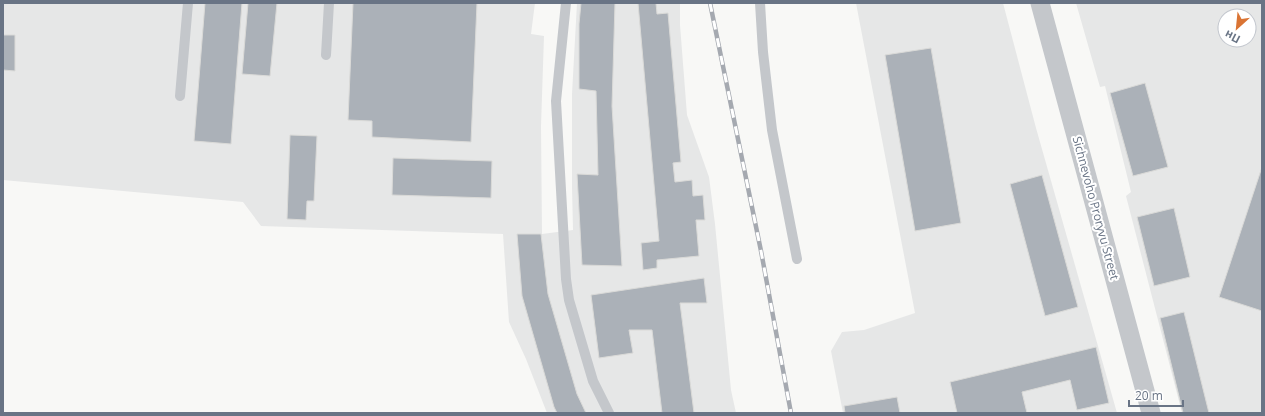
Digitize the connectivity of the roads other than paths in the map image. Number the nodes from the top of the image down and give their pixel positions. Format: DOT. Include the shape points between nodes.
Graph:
graph roads {
  1 [pos="188,3"];
  2 [pos="328,3"];
  3 [pos="566,3"];
  4 [pos="760,3"];
  5 [pos="1040,3"];
  6 [pos="326,55"];
  7 [pos="180,96"];
  8 [pos="797,259"];
  9 [pos="609,413"];
  10 [pos="1151,413"];
  1 -- 7 [label="lane"];
  2 -- 6 [label="lane"];
  3 -- 9 [label="lane" via="556,101 566,279 569,300 593,381"];
  4 -- 8 [label="lane" via="772,130"];
  5 -- 10 [label="street, Sichnevoho Proryvu Street"];
}
